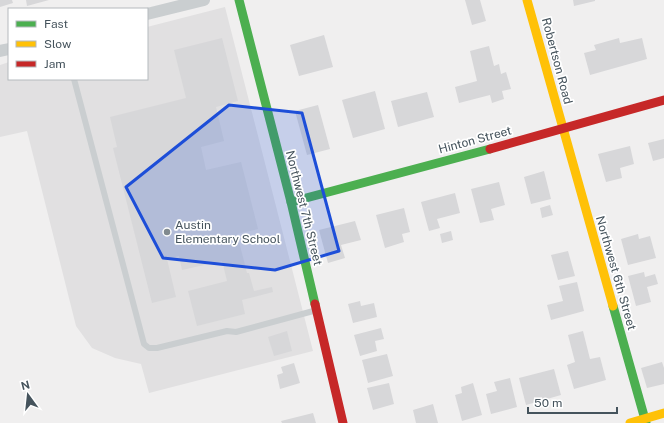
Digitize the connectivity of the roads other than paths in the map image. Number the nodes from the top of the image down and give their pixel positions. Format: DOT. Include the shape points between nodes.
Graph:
graph roads {
  1 [pos="204,0"];
  2 [pos="239,0"];
  3 [pos="527,0"];
  4 [pos="148,14"];
  5 [pos="74,80"];
  6 [pos="664,100"];
  7 [pos="563,129"];
  8 [pos="291,202"];
  9 [pos="317,310"];
  10 [pos="664,413"];
  11 [pos="646,421"];
  12 [pos="343,423"];
  13 [pos="630,423"];
  1 -- 4 [label="street"];
  2 -- 8 [label="street, Northwest 7th Street"];
  3 -- 7 [label="street, Robertson Road"];
  5 -- 9 [label="lane" via="144,344 149,348 157,348 227,331 236,332"];
  6 -- 7 [label="street, Hinton Street"];
  7 -- 8 [label="street, Hinton Street"];
  7 -- 11 [label="street, Northwest 6th Street"];
  8 -- 9 [label="street, Northwest 7th Street"];
  9 -- 12 [label="street, Northwest 7th Street"];
  10 -- 11 [label="street"];
  11 -- 13 [label="street"];
}
